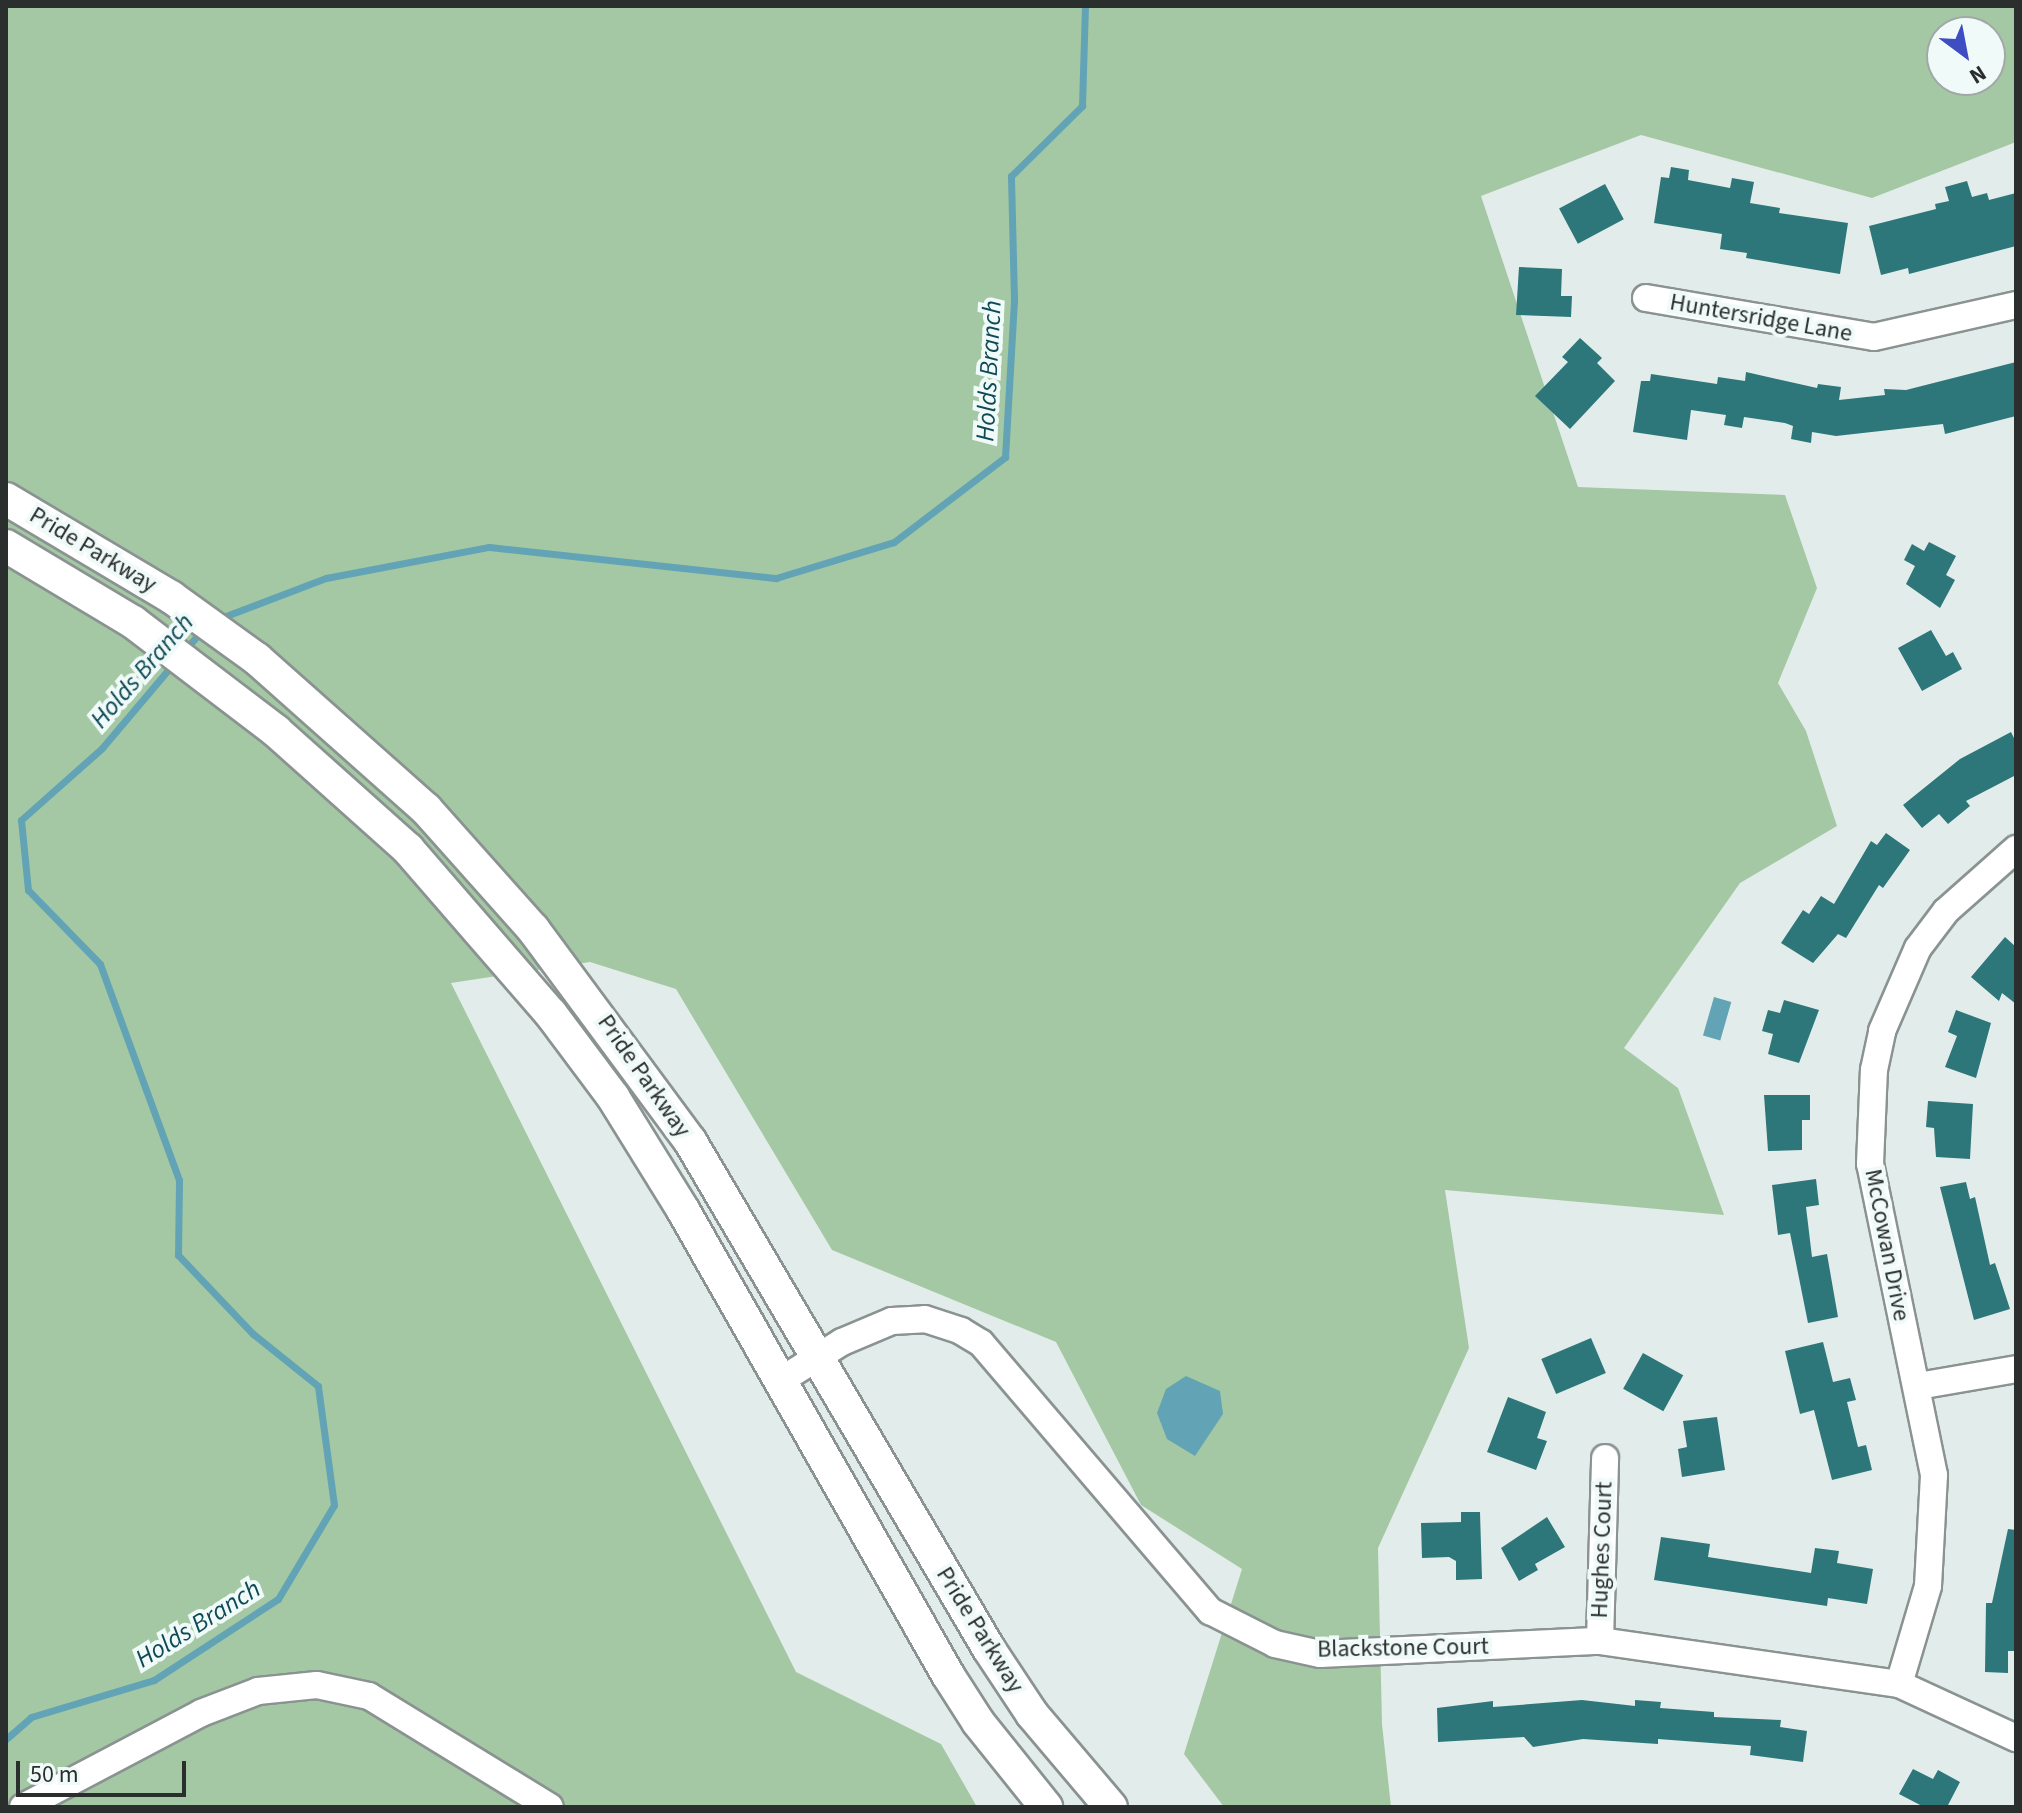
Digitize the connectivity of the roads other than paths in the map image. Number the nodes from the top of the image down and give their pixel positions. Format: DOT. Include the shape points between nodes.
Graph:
graph roads {
  1 [pos="1646,298"];
  2 [pos="2016,305"];
  3 [pos="6,499"];
  4 [pos="17,552"];
  5 [pos="2016,849"];
  6 [pos="817,1354"];
  7 [pos="2016,1369"];
  8 [pos="783,1379"];
  9 [pos="1918,1386"];
  10 [pos="1605,1458"];
  11 [pos="1600,1641"];
  12 [pos="1899,1684"];
  13 [pos="2016,1738"];
  14 [pos="23,1807"];
  15 [pos="550,1807"];
  16 [pos="1046,1807"];
  17 [pos="1111,1807"];
  1 -- 2 [label="street, Huntersridge Lane" via="1874,337"];
  3 -- 6 [label="main road, Pride Parkway" via="196,614 370,755 466,853 600,1014 690,1141"];
  4 -- 8 [label="main road, Pride Parkway" via="206,674 356,801 467,912 613,1097"];
  5 -- 9 [label="street, McCowan Drive" via="1957,900 1918,948 1882,1031 1874,1070 1870,1164"];
  6 -- 8 [label="street, Blackstone Court"];
  6 -- 11 [label="street, Blackstone Court" via="892,1321 925,1319 981,1343 1210,1611 1275,1644 1320,1654"];
  6 -- 17 [label="main road, Pride Parkway" via="989,1649 1032,1714"];
  7 -- 9 [label="street"];
  8 -- 16 [label="main road, Pride Parkway" via="948,1675"];
  9 -- 12 [label="street, McCowan Drive" via="1934,1475 1934,1532 1928,1586"];
  10 -- 11 [label="street, Hughes Court"];
  11 -- 12 [label="street, Blackstone Court"];
  12 -- 13 [label="street, Blackstone Court"];
  14 -- 15 [label="street" via="201,1713 258,1691 317,1685 369,1696"];
}
